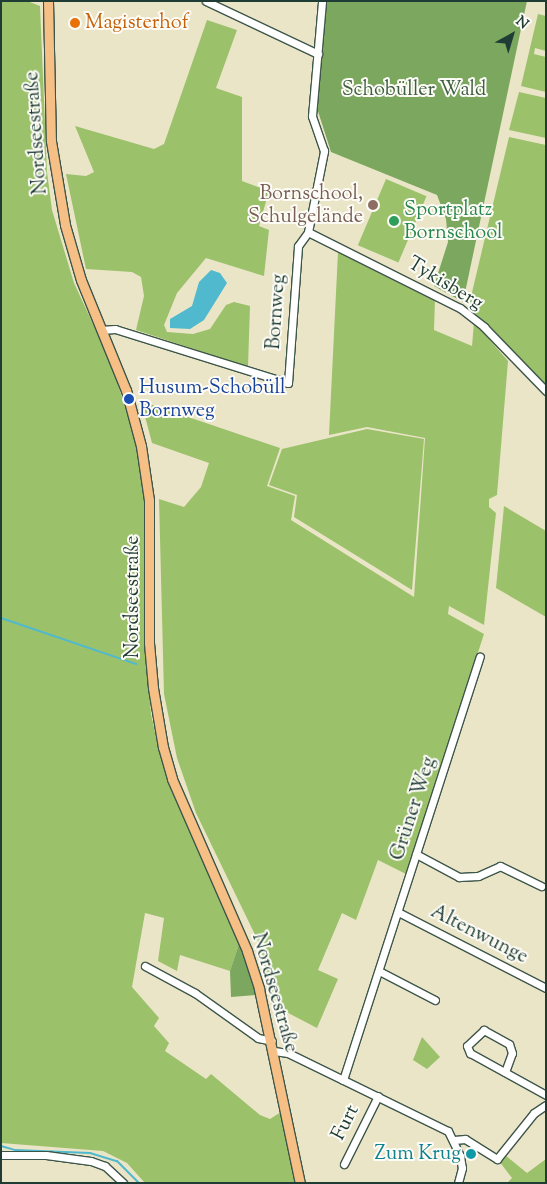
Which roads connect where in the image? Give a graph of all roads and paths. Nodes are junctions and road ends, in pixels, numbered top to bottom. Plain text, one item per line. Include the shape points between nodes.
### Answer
1 (48, 1) edge
2 (206, 1) edge
3 (322, 1) edge
4 (318, 54) junction
5 (308, 232) junction
6 (101, 330) junction
7 (546, 391) edge
8 (480, 657) dead end
9 (416, 854) junction
10 (541, 886) dead end
11 (398, 912) junction
12 (145, 966) dead end
13 (379, 971) junction
14 (546, 988) edge
15 (435, 1000) dead end
16 (272, 1041) junction
17 (274, 1051) junction
18 (505, 1072) junction
19 (343, 1080) junction
20 (546, 1095) edge
21 (378, 1096) junction
22 (546, 1105) edge
23 (454, 1140) junction
24 (1, 1155) edge
25 (344, 1164) dead end
26 (123, 1183) edge
27 (300, 1183) edge
28 (458, 1183) edge

1 - 6 main road, Nordseestraße via 51,141 57,188 75,262
2 - 4 street
3 - 4 street, Bornweg
4 - 5 street, Bornweg via 312,116 324,151
5 - 6 street, Bornweg via 298,246 288,383 115,329
5 - 7 street, Tykisberg via 460,308 484,327
6 - 16 main road, Nordseestraße via 129,399 146,476 150,529 149,643 163,747 176,788 247,951
8 - 9 street, Grüner Weg
9 - 10 street via 458,876 478,876 500,866
9 - 11 street, Grüner Weg
11 - 13 street, Grüner Weg
11 - 14 street, Altenwunge
12 - 16 street via 195,993 258,1038
13 - 15 street
13 - 19 street, Grüner Weg
16 - 17 main road, Nordseestraße
17 - 19 street via 288,1053
17 - 27 main road, Nordseestraße
18 - 18 street via 470,1053 467,1046 484,1030 509,1044 512,1053
18 - 20 street
19 - 21 street
21 - 23 street via 435,1123
21 - 25 street, Furt
22 - 23 street via 534,1113 496,1159 465,1139
23 - 28 street via 462,1168
24 - 26 street via 46,1155 90,1161 104,1166

